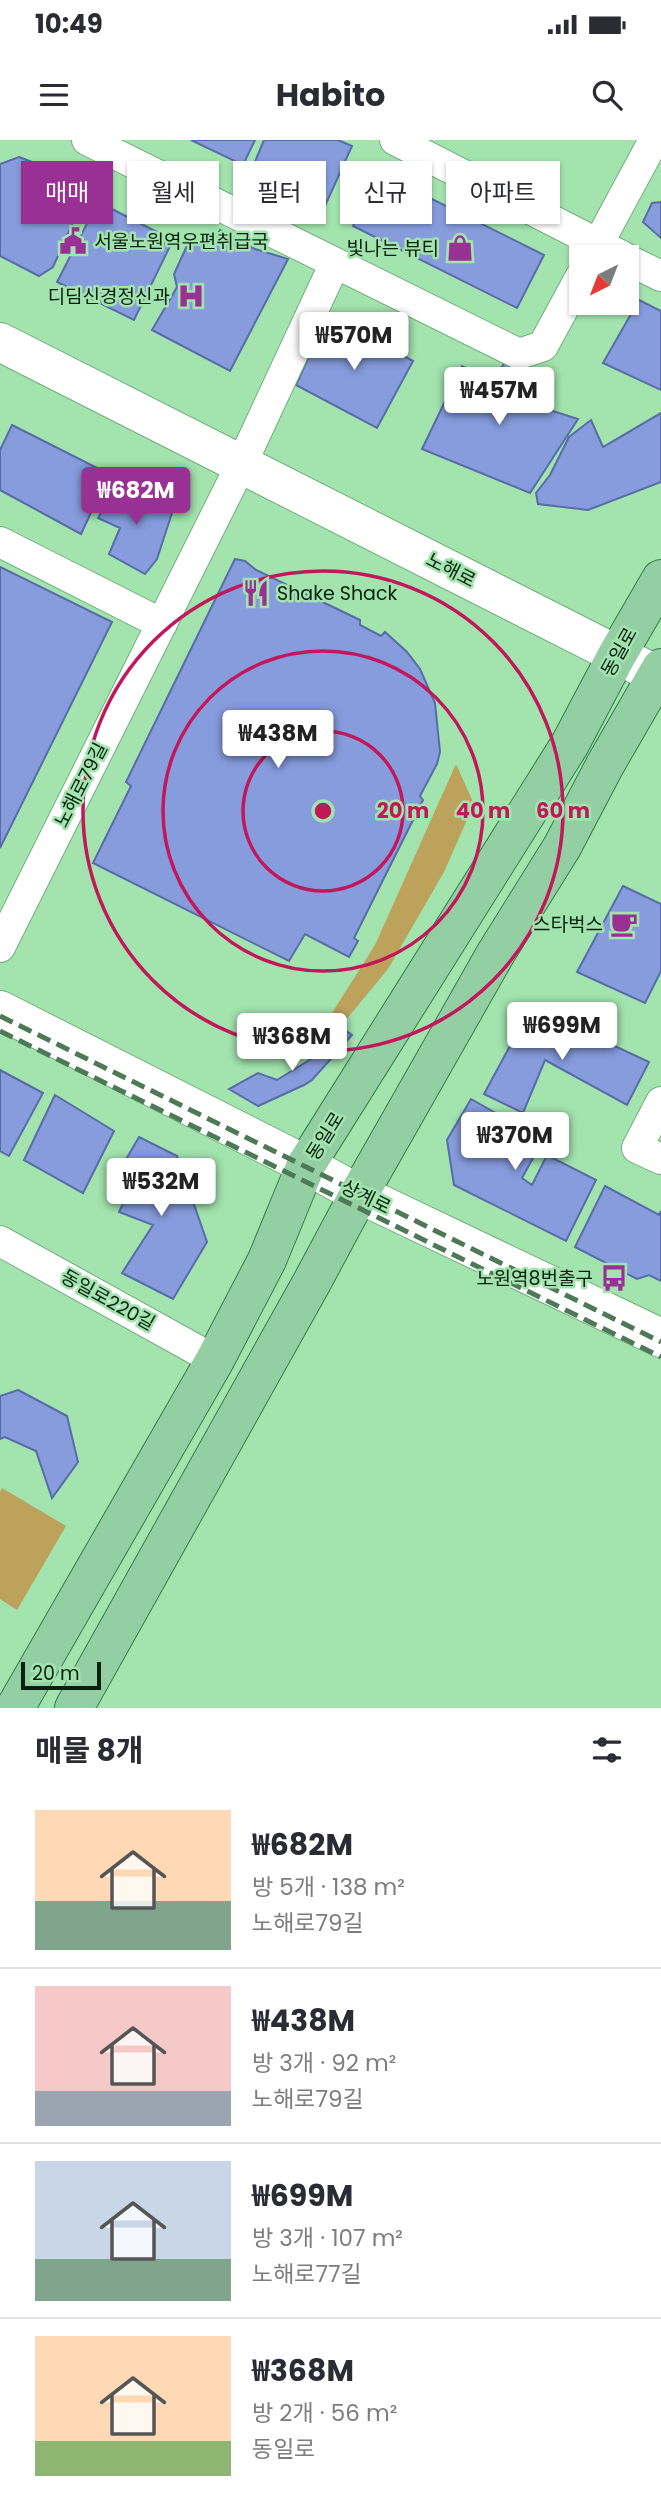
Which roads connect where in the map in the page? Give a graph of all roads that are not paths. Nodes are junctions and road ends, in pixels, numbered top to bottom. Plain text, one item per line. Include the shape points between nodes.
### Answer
1 (87, 140) edge
2 (395, 140) edge
3 (654, 140) edge
4 (593, 245) edge
5 (613, 245) edge
6 (335, 263) junction
7 (639, 267) edge
8 (661, 276) edge
9 (569, 298) edge
10 (0, 342) edge
11 (242, 463) junction
12 (0, 542) edge
13 (661, 579) edge
14 (162, 624) junction
15 (617, 655) junction
16 (660, 673) edge
17 (0, 947) edge
18 (0, 1010) edge
19 (661, 1102) edge
20 (661, 1159) edge
21 (306, 1165) junction
22 (359, 1194) junction
23 (0, 1241) edge
24 (661, 1338) edge
25 (215, 1360) junction
26 (15, 1708) edge
27 (74, 1708) edge

1 - 6 street
2 - 4 street
3 - 5 street
6 - 9 street via 519,354 543,346
6 - 11 street
7 - 8 street
10 - 11 main road, 노해로
11 - 14 street, 노해로79길
11 - 15 main road, 노해로
12 - 14 street
13 - 15 main road, 동일로
14 - 17 street, 노해로79길
15 - 16 main road, 노해로
15 - 21 main road, 동일로 via 570,744
16 - 22 main road
18 - 21 main road, 상계로
19 - 20 street via 638,1148
21 - 22 main road, 상계로
21 - 25 main road, 동일로 via 267,1260
22 - 24 main road, 상계로
22 - 27 main road
23 - 25 street, 동일로220길
25 - 26 main road, 동일로

